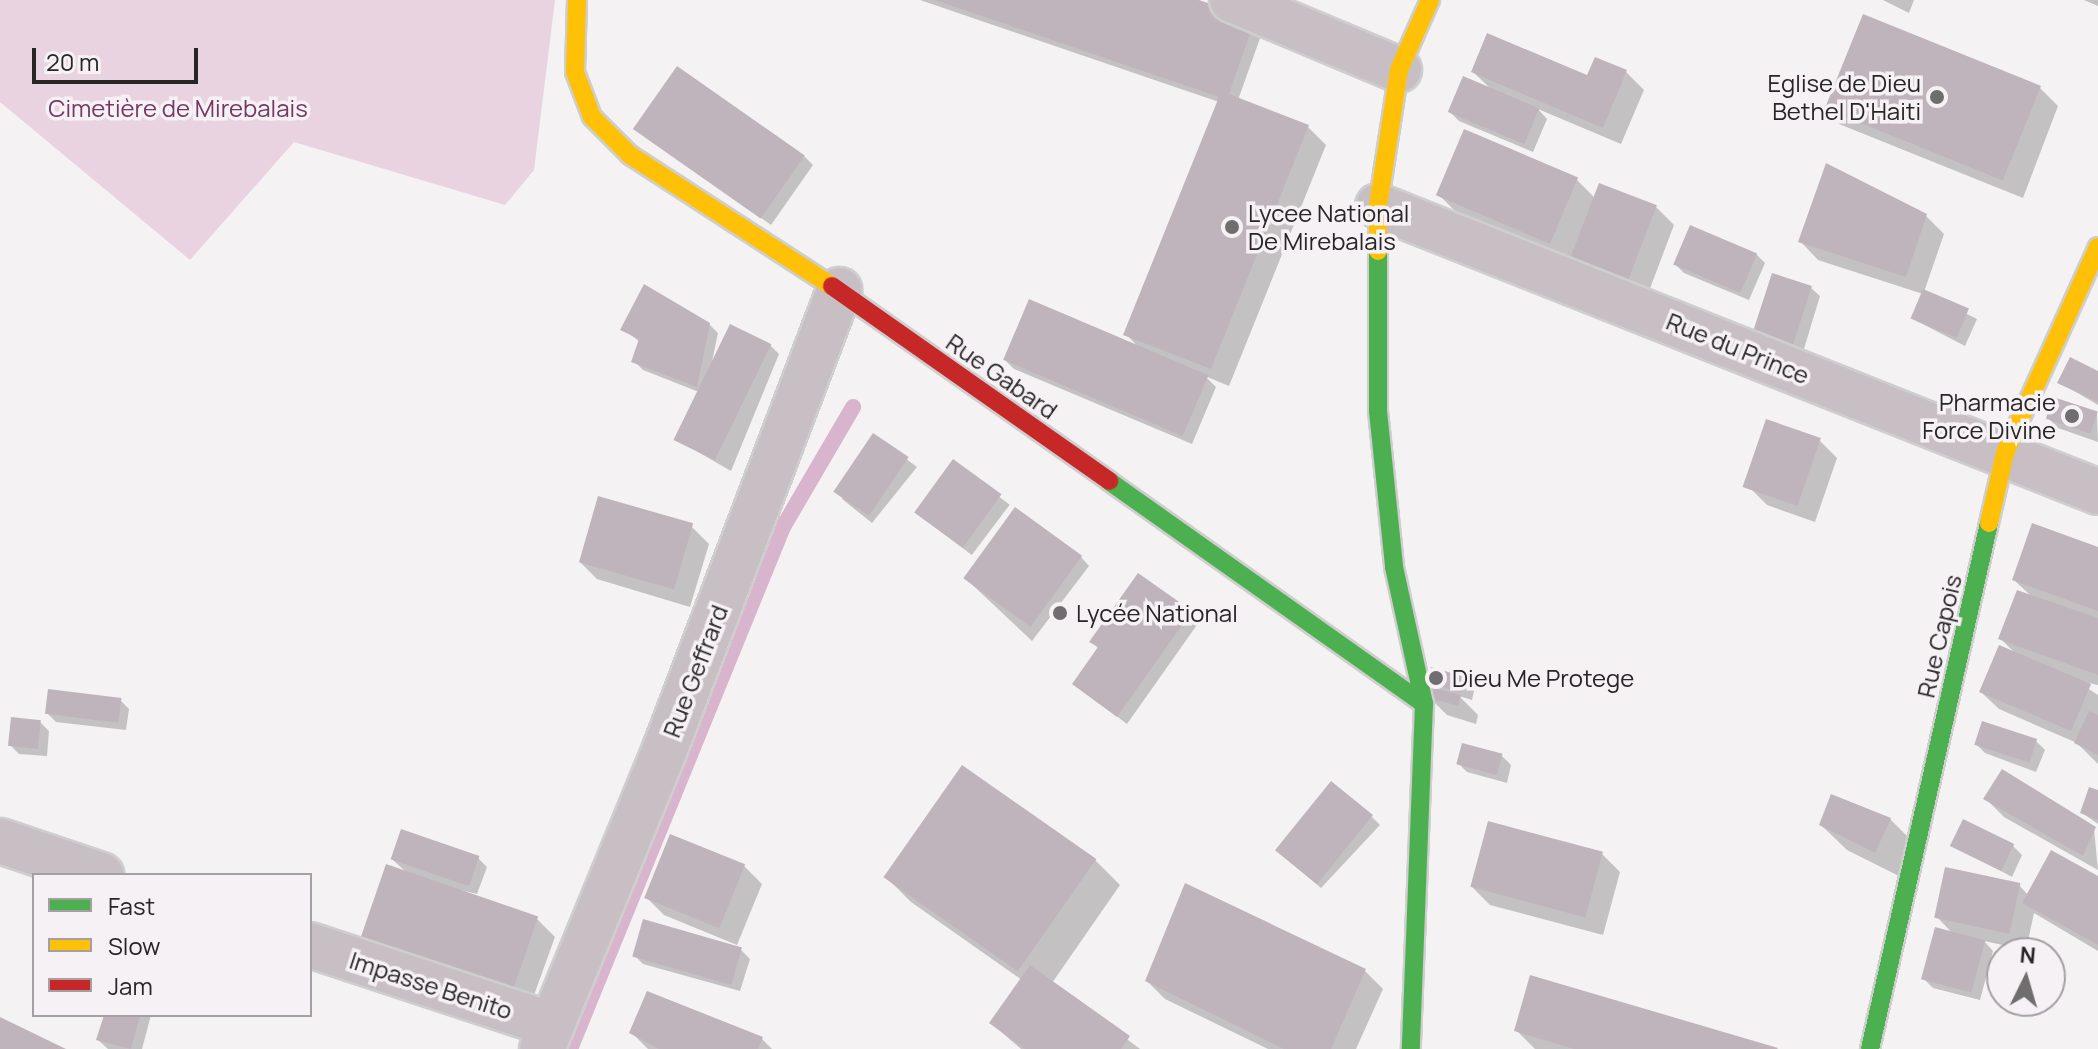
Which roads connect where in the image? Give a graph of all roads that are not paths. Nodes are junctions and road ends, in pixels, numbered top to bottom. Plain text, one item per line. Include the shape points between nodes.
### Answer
1 (577, 0) edge
2 (1232, 0) edge
3 (1430, 0) edge
4 (1399, 70) junction
5 (1378, 206) junction
6 (2098, 247) edge
7 (839, 290) junction
8 (2005, 453) junction
9 (2098, 492) edge
10 (1424, 704) junction
11 (0, 841) edge
12 (95, 873) edge
13 (312, 946) edge
14 (547, 1037) edge
15 (1411, 1049) edge
16 (1870, 1049) edge

1 - 7 street, Rue Gabard via 572,16 575,72 592,117 630,155
2 - 4 street
3 - 4 street
4 - 5 street
5 - 8 street, Rue du Prince
5 - 10 street via 1378,411 1394,567
6 - 8 street, Rue Capois
7 - 10 street, Rue Gabard
7 - 14 street, Rue Geffrard via 665,749
8 - 9 street, Rue du Prince
8 - 16 street, Rue Capois
10 - 15 street
11 - 12 street
13 - 14 street, Impasse Benito

